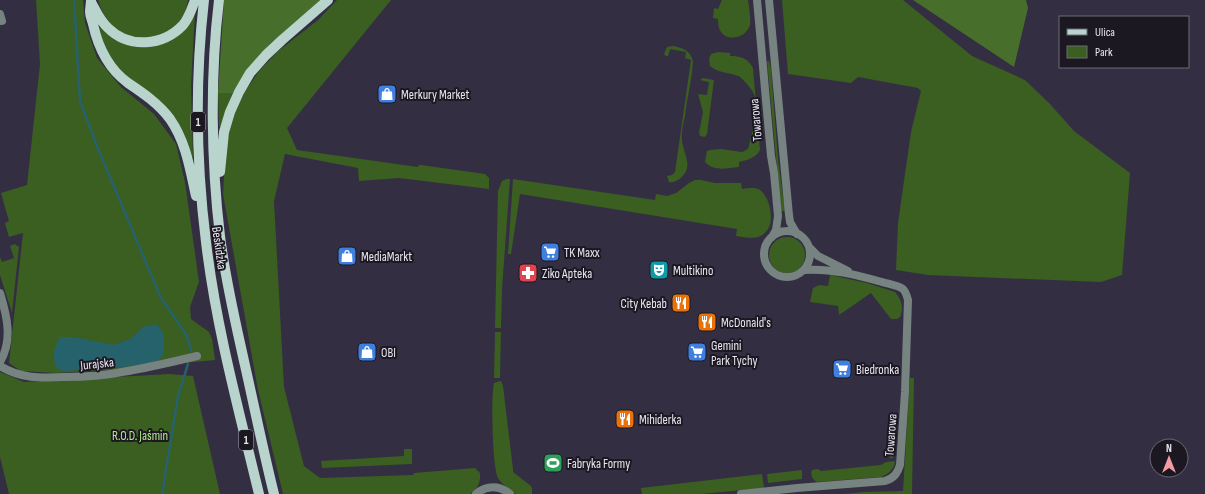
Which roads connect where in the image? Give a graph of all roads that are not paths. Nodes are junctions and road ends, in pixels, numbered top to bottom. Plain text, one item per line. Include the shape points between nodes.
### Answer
1 (196, 0) edge
2 (204, 0) edge
3 (219, 0) edge
4 (328, 0) edge
5 (757, 0) edge
6 (769, 0) edge
7 (91, 1) edge
8 (216, 193) junction
9 (798, 234) junction
10 (772, 237) junction
11 (206, 243) junction
12 (810, 248) junction
13 (804, 270) junction
14 (856, 275) junction
15 (0, 293) edge
16 (197, 356) dead end
17 (0, 362) edge
18 (0, 366) edge
19 (270, 477) junction
20 (258, 494) edge
21 (274, 494) edge
22 (279, 494) edge
23 (476, 494) edge
24 (510, 494) edge
25 (741, 494) edge

1 - 7 main road via 184,24 171,35 158,41 143,43 126,40 113,33 102,23
2 - 11 main road, Beskidzka / 1 via 198,112 200,188
3 - 8 main road, Beskidzka / 1 via 213,108
4 - 8 main road via 266,55 250,73 230,112 224,132
5 - 10 street, Towarowa via 778,216
6 - 9 street, Towarowa via 789,215 790,222
7 - 11 main road via 90,12 96,38 107,59 122,78 164,112 180,137 189,163
8 - 19 main road, Beskidzka / 1 via 220,236 234,316
9 - 10 street via 787,231
9 - 12 street
10 - 13 street via 766,246 765,256 772,271 790,277
11 - 20 main road, Beskidzka / 1 via 221,331
12 - 13 street via 810,261
12 - 14 street, Towarowa via 818,256
13 - 14 street, Towarowa via 815,269
14 - 25 street, Towarowa via 896,286 903,289 907,295 905,392 900,465 897,473 885,481
15 - 17 street via 7,316 8,338 5,354
16 - 18 street, Jurajska via 130,371 92,376 25,377
19 - 21 main road, Beskidzka / 1
19 - 22 main road
23 - 24 street via 494,487 502,488

